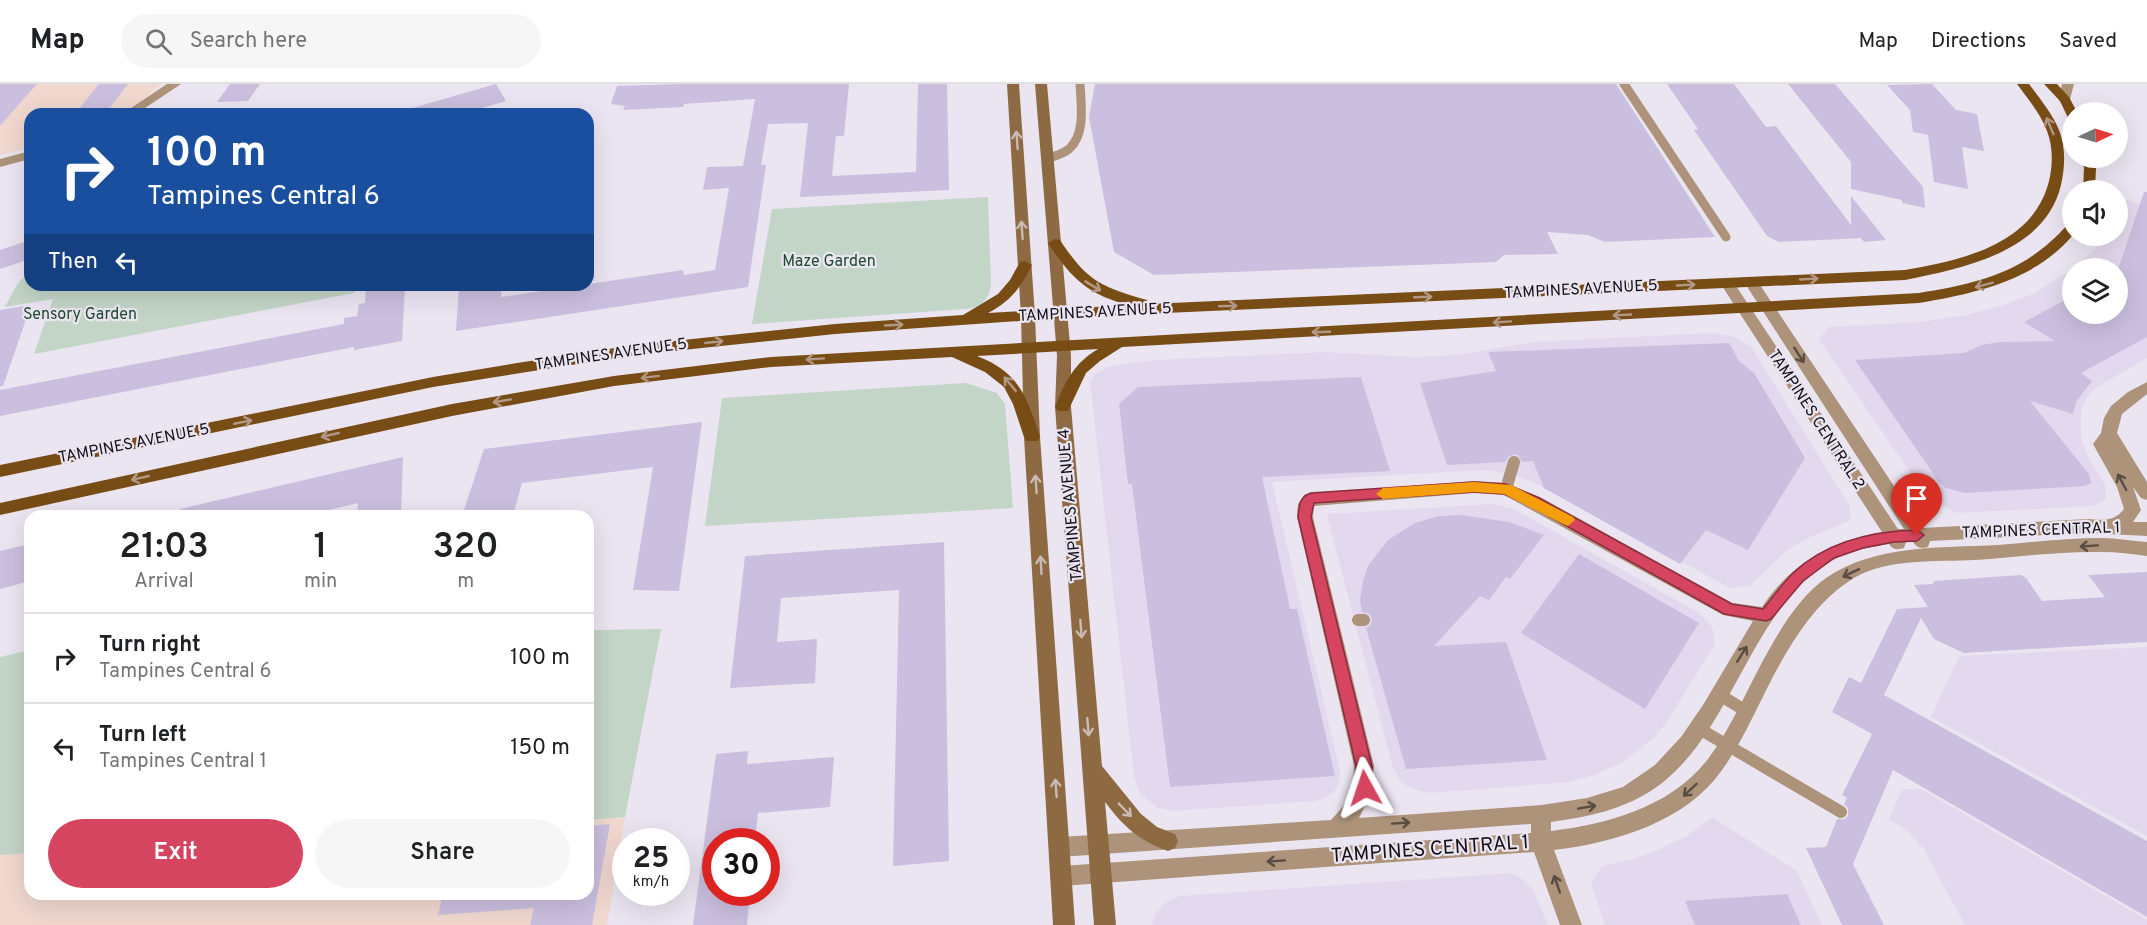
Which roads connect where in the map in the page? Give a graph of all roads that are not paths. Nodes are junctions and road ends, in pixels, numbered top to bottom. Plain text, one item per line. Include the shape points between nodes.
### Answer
1 (174, 84) edge
2 (189, 84) edge
3 (1013, 84) edge
4 (1041, 84) edge
5 (1080, 84) edge
6 (1624, 84) edge
7 (2023, 84) edge
8 (2050, 84) edge
9 (2068, 84) edge
10 (2065, 100) joint
11 (138, 108) edge
12 (157, 108) edge
13 (24, 157) edge
14 (1047, 159) junction
15 (0, 163) edge
16 (1726, 237) dead end
17 (2062, 242) edge
18 (1055, 243) junction
19 (1025, 264) junction
20 (1751, 282) junction
21 (1727, 283) junction
22 (1767, 307) junction
23 (1169, 308) junction
24 (1743, 308) junction
25 (1060, 314) junction
26 (1028, 316) junction
27 (952, 322) junction
28 (1140, 341) junction
29 (1062, 345) junction
30 (1029, 348) junction
31 (951, 352) junction
32 (2147, 387) edge
33 (1063, 407) junction
34 (2110, 435) junction
35 (1032, 437) junction
36 (1514, 462) dead end
37 (0, 471) edge
38 (1506, 489) junction
39 (2147, 494) edge
40 (0, 509) edge
41 (2114, 526) junction
42 (2147, 529) edge
43 (1917, 535) junction
44 (1894, 536) junction
45 (2147, 549) edge
46 (1931, 555) junction
47 (1907, 556) junction
48 (1766, 615) junction
49 (1718, 694) junction
50 (1746, 711) junction
51 (1698, 728) junction
52 (1726, 745) junction
53 (1091, 767) junction
54 (1840, 812) dead end
55 (1542, 814) junction
56 (1337, 828) junction
57 (1168, 842) junction
58 (1543, 842) junction
59 (1098, 844) junction
60 (1060, 847) junction
61 (1101, 873) junction
62 (1062, 876) junction
63 (1064, 925) edge
64 (1105, 925) edge
65 (1571, 925) edge

1 - 11 street
2 - 12 street
19 -> 3 main road, TAMPINES AVENUE 4
4 - 14 main road, TAMPINES AVENUE 4
5 - 14 lane via 1079,131 1075,141 1069,149
6 - 16 lane
20 -> 7 main road, TAMPINES AVENUE 5 via 1905,275 1985,255 2023,234 2050,204 2057,183 2059,154 2043,110
8 - 10 main road
9 - 10 street
13 - 15 street
14 - 18 main road, TAMPINES AVENUE 4
17 -> 22 main road, TAMPINES AVENUE 5 via 2037,262 1999,281 1965,291 1919,298
18 -> 23 main road via 1087,284 1123,299
18 - 25 main road, TAMPINES AVENUE 4
19 - 26 main road, TAMPINES AVENUE 4
19 - 27 main road via 1014,287 999,302
20 - 21 main road, TAMPINES AVENUE 5
20 - 22 street, TAMPINES CENTRAL 2
23 -> 21 main road, TAMPINES AVENUE 5
21 - 24 street, TAMPINES CENTRAL 2
22 - 24 main road, TAMPINES AVENUE 5
22 -> 43 street, TAMPINES CENTRAL 2
23 - 25 main road, TAMPINES AVENUE 5
24 -> 28 main road, TAMPINES AVENUE 5
24 - 44 street, TAMPINES CENTRAL 2
25 - 26 main road, TAMPINES AVENUE 5
25 - 29 main road, TAMPINES AVENUE 4
26 - 27 main road, TAMPINES AVENUE 5
26 - 30 main road, TAMPINES AVENUE 4
37 -> 27 main road, TAMPINES AVENUE 5 via 538,364 835,329
28 - 29 main road, TAMPINES AVENUE 5
28 - 33 main road via 1115,347 1081,367
29 - 30 main road, TAMPINES AVENUE 5
29 - 33 main road, TAMPINES AVENUE 4
30 - 31 main road, TAMPINES AVENUE 5
30 - 35 main road, TAMPINES AVENUE 4
35 -> 31 main road via 1019,396 1008,381 998,371
31 -> 40 main road, TAMPINES AVENUE 5 via 771,362 614,381 387,423
32 - 34 street via 2127,400 2114,415
33 -> 53 main road, TAMPINES AVENUE 4
34 - 39 street
41 -> 34 street via 2133,510 2102,444
60 -> 35 main road, TAMPINES AVENUE 4
36 - 38 lane
38 - 48 street via 1729,610
38 - 56 street via 1474,487 1311,498 1306,504 1305,517 1364,766 1365,788 1354,811
41 - 42 street, TAMPINES CENTRAL 1
41 - 43 street, TAMPINES CENTRAL 1
43 - 44 street, TAMPINES CENTRAL 1
43 - 46 street, TAMPINES CENTRAL 2
44 - 47 street, TAMPINES CENTRAL 2
44 - 48 street, TAMPINES CENTRAL 1 via 1829,554 1798,577
45 -> 46 street, TAMPINES CENTRAL 1 via 2102,545
46 - 47 street, TAMPINES CENTRAL 1
47 -> 50 street, TAMPINES CENTRAL 1 via 1850,572 1826,587 1803,611
49 -> 48 street, TAMPINES CENTRAL 1
49 - 50 lane
49 - 51 street, TAMPINES CENTRAL 1
50 - 52 street, TAMPINES CENTRAL 1
51 - 52 lane
55 -> 51 street, TAMPINES CENTRAL 1 via 1600,805 1631,793 1682,752
52 - 54 lane
52 -> 58 street, TAMPINES CENTRAL 1 via 1712,769 1683,797 1651,816 1610,832
53 -> 57 main road via 1108,792 1150,834
53 - 59 main road, TAMPINES AVENUE 4
56 -> 55 street, TAMPINES CENTRAL 1
55 - 58 street via 1539,826
56 - 57 street, TAMPINES CENTRAL 1
57 - 59 street, TAMPINES CENTRAL 1
58 -> 61 street, TAMPINES CENTRAL 1
65 -> 58 street
59 - 60 street, TAMPINES CENTRAL 1
59 - 61 main road, TAMPINES AVENUE 4
60 - 62 main road, TAMPINES AVENUE 4
61 - 62 street, TAMPINES CENTRAL 1
61 - 64 main road, TAMPINES AVENUE 4
62 - 63 main road, TAMPINES AVENUE 4

